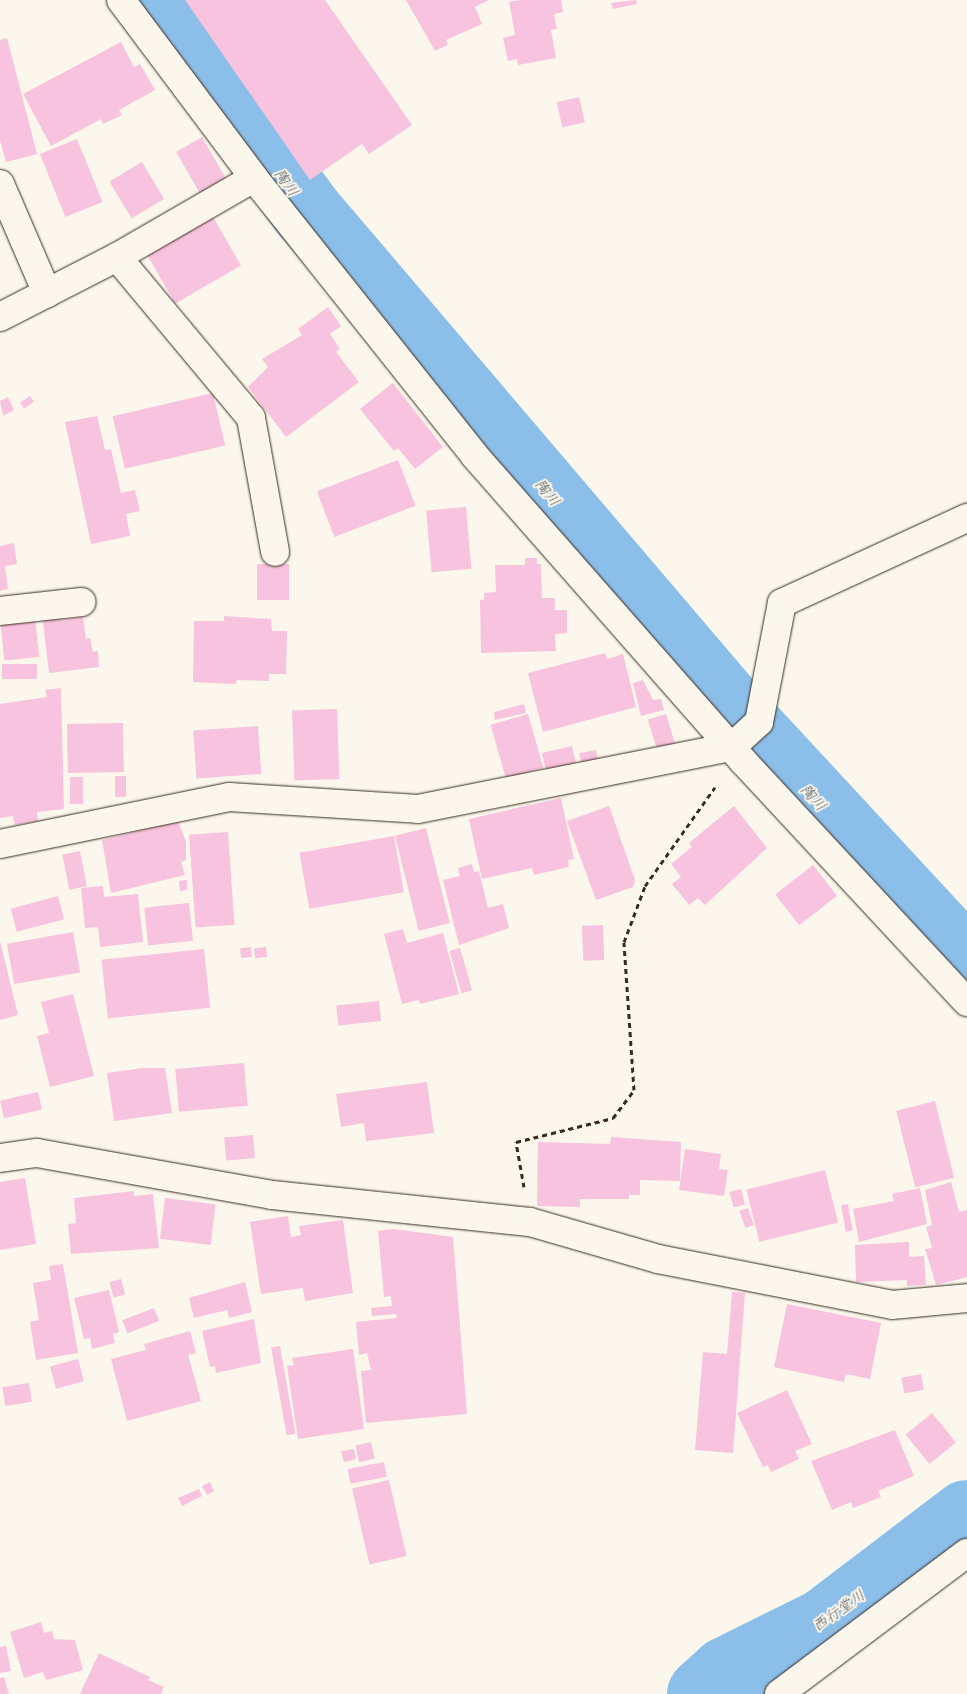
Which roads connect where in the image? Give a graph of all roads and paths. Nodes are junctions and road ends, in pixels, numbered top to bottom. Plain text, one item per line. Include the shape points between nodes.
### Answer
1 (121, 0) edge
2 (254, 178) junction
3 (0, 184) edge
4 (117, 257) junction
5 (47, 293) junction
6 (0, 317) edge
7 (967, 518) edge
8 (275, 552) dead end
9 (82, 602) dead end
10 (0, 611) edge
11 (744, 742) junction
12 (0, 844) edge
13 (967, 1002) edge
14 (0, 1158) edge
15 (530, 1222) junction
16 (967, 1298) edge
17 (967, 1553) edge
18 (779, 1694) edge

1 - 2 street
2 - 4 street
2 - 11 street via 475,456
3 - 5 street
4 - 5 street
4 - 8 street via 251,418
5 - 6 street
7 - 11 street via 782,603
9 - 10 street
11 - 12 street via 418,809 229,797
11 - 13 street
11 - 15 path via 645,886 624,942 634,1090 614,1118 516,1142
14 - 15 street via 37,1153 272,1196
15 - 16 street via 658,1259 892,1305
17 - 18 street

